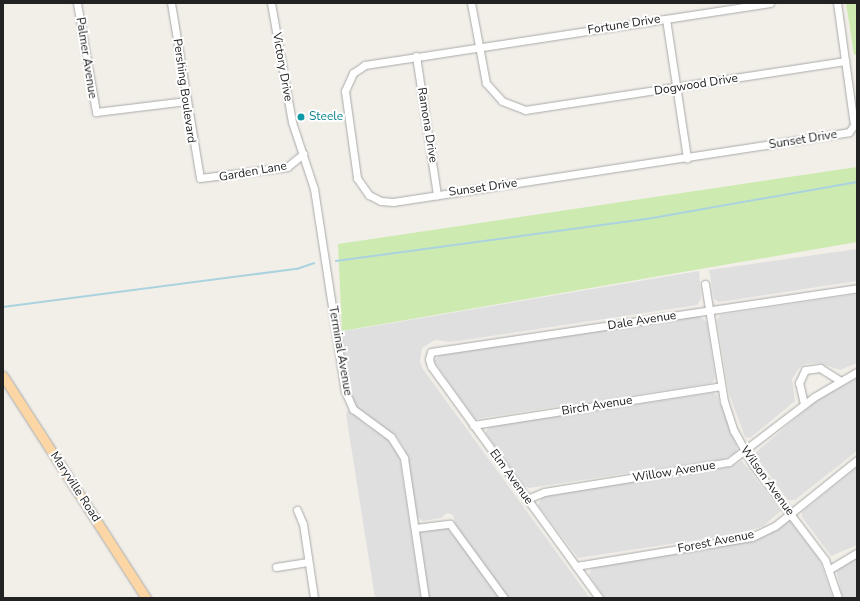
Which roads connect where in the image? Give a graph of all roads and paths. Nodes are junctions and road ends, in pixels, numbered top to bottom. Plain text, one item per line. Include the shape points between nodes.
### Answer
1 (77, 3) edge
2 (171, 3) edge
3 (271, 3) edge
4 (471, 3) edge
5 (770, 3) edge
6 (837, 3) edge
7 (666, 19) junction
8 (478, 47) junction
9 (416, 56) junction
10 (845, 61) junction
11 (676, 88) junction
12 (186, 101) junction
13 (303, 154) junction
14 (686, 158) junction
15 (200, 178) joint
16 (437, 195) junction
17 (705, 284) dead end
18 (857, 288) edge
19 (709, 310) junction
20 (430, 355) joint
21 (857, 372) edge
22 (3, 376) edge
23 (839, 380) junction
24 (721, 386) junction
25 (804, 404) junction
26 (473, 425) junction
27 (744, 451) junction
28 (857, 460) edge
29 (527, 499) junction
30 (297, 510) dead end
31 (790, 513) junction
32 (415, 528) junction
33 (857, 552) edge
34 (308, 562) junction
35 (576, 566) junction
36 (276, 567) dead end
37 (830, 569) junction
38 (146, 598) edge
39 (314, 598) edge
40 (425, 598) edge
41 (504, 598) edge
42 (599, 598) edge
43 (838, 598) edge

1 - 12 street, Palmer Avenue via 96,112
2 - 12 street, Pershing Boulevard
3 - 13 street, Victory Drive via 288,104
4 - 8 street, Dogwood Drive
5 - 7 street, Fortune Drive
6 - 10 street
7 - 8 street, Fortune Drive
7 - 11 street
8 - 9 street, Sunset Drive
8 - 11 street, Dogwood Drive via 486,83 495,96 516,108 546,108
9 - 16 street, Ramona Drive
9 - 16 street, Sunset Drive via 372,62 359,68 347,84 345,101 358,178 365,191 388,202
10 - 11 street, Dogwood Drive
10 - 14 street, Sunset Drive via 852,130
11 - 14 street
12 - 15 street, Pershing Boulevard
13 - 15 street, Garden Lane via 287,167
13 - 32 street, Terminal Avenue via 314,189 347,396 358,414 391,437 400,450 406,466
14 - 16 street, Sunset Drive
17 - 19 street, Wilson Avenue
18 - 19 street, Dale Avenue
19 - 20 street, Dale Avenue via 439,349
19 - 24 street, Wilson Avenue
20 - 26 street, Elm Avenue via 431,366
21 - 23 street, Willow Avenue
22 - 38 main road, Maryville Road
23 - 25 street, Willow Avenue
23 - 25 street via 820,368 805,370 799,383
24 - 26 street, Birch Avenue
24 - 27 street, Wilson Avenue via 728,416
25 - 27 street, Willow Avenue
26 - 29 street, Elm Avenue
27 - 29 street, Willow Avenue via 720,465 544,492
27 - 31 street, Wilson Avenue
28 - 31 street, Forest Avenue
29 - 35 street, Elm Avenue
30 - 34 street via 303,524
31 - 35 street, Forest Avenue via 764,532 741,540
31 - 37 street, Wilson Avenue
32 - 40 street, Terminal Avenue
32 - 41 street via 450,524
33 - 37 street
34 - 36 street
34 - 39 street
35 - 42 street, Elm Avenue
37 - 43 street, Wilson Avenue

